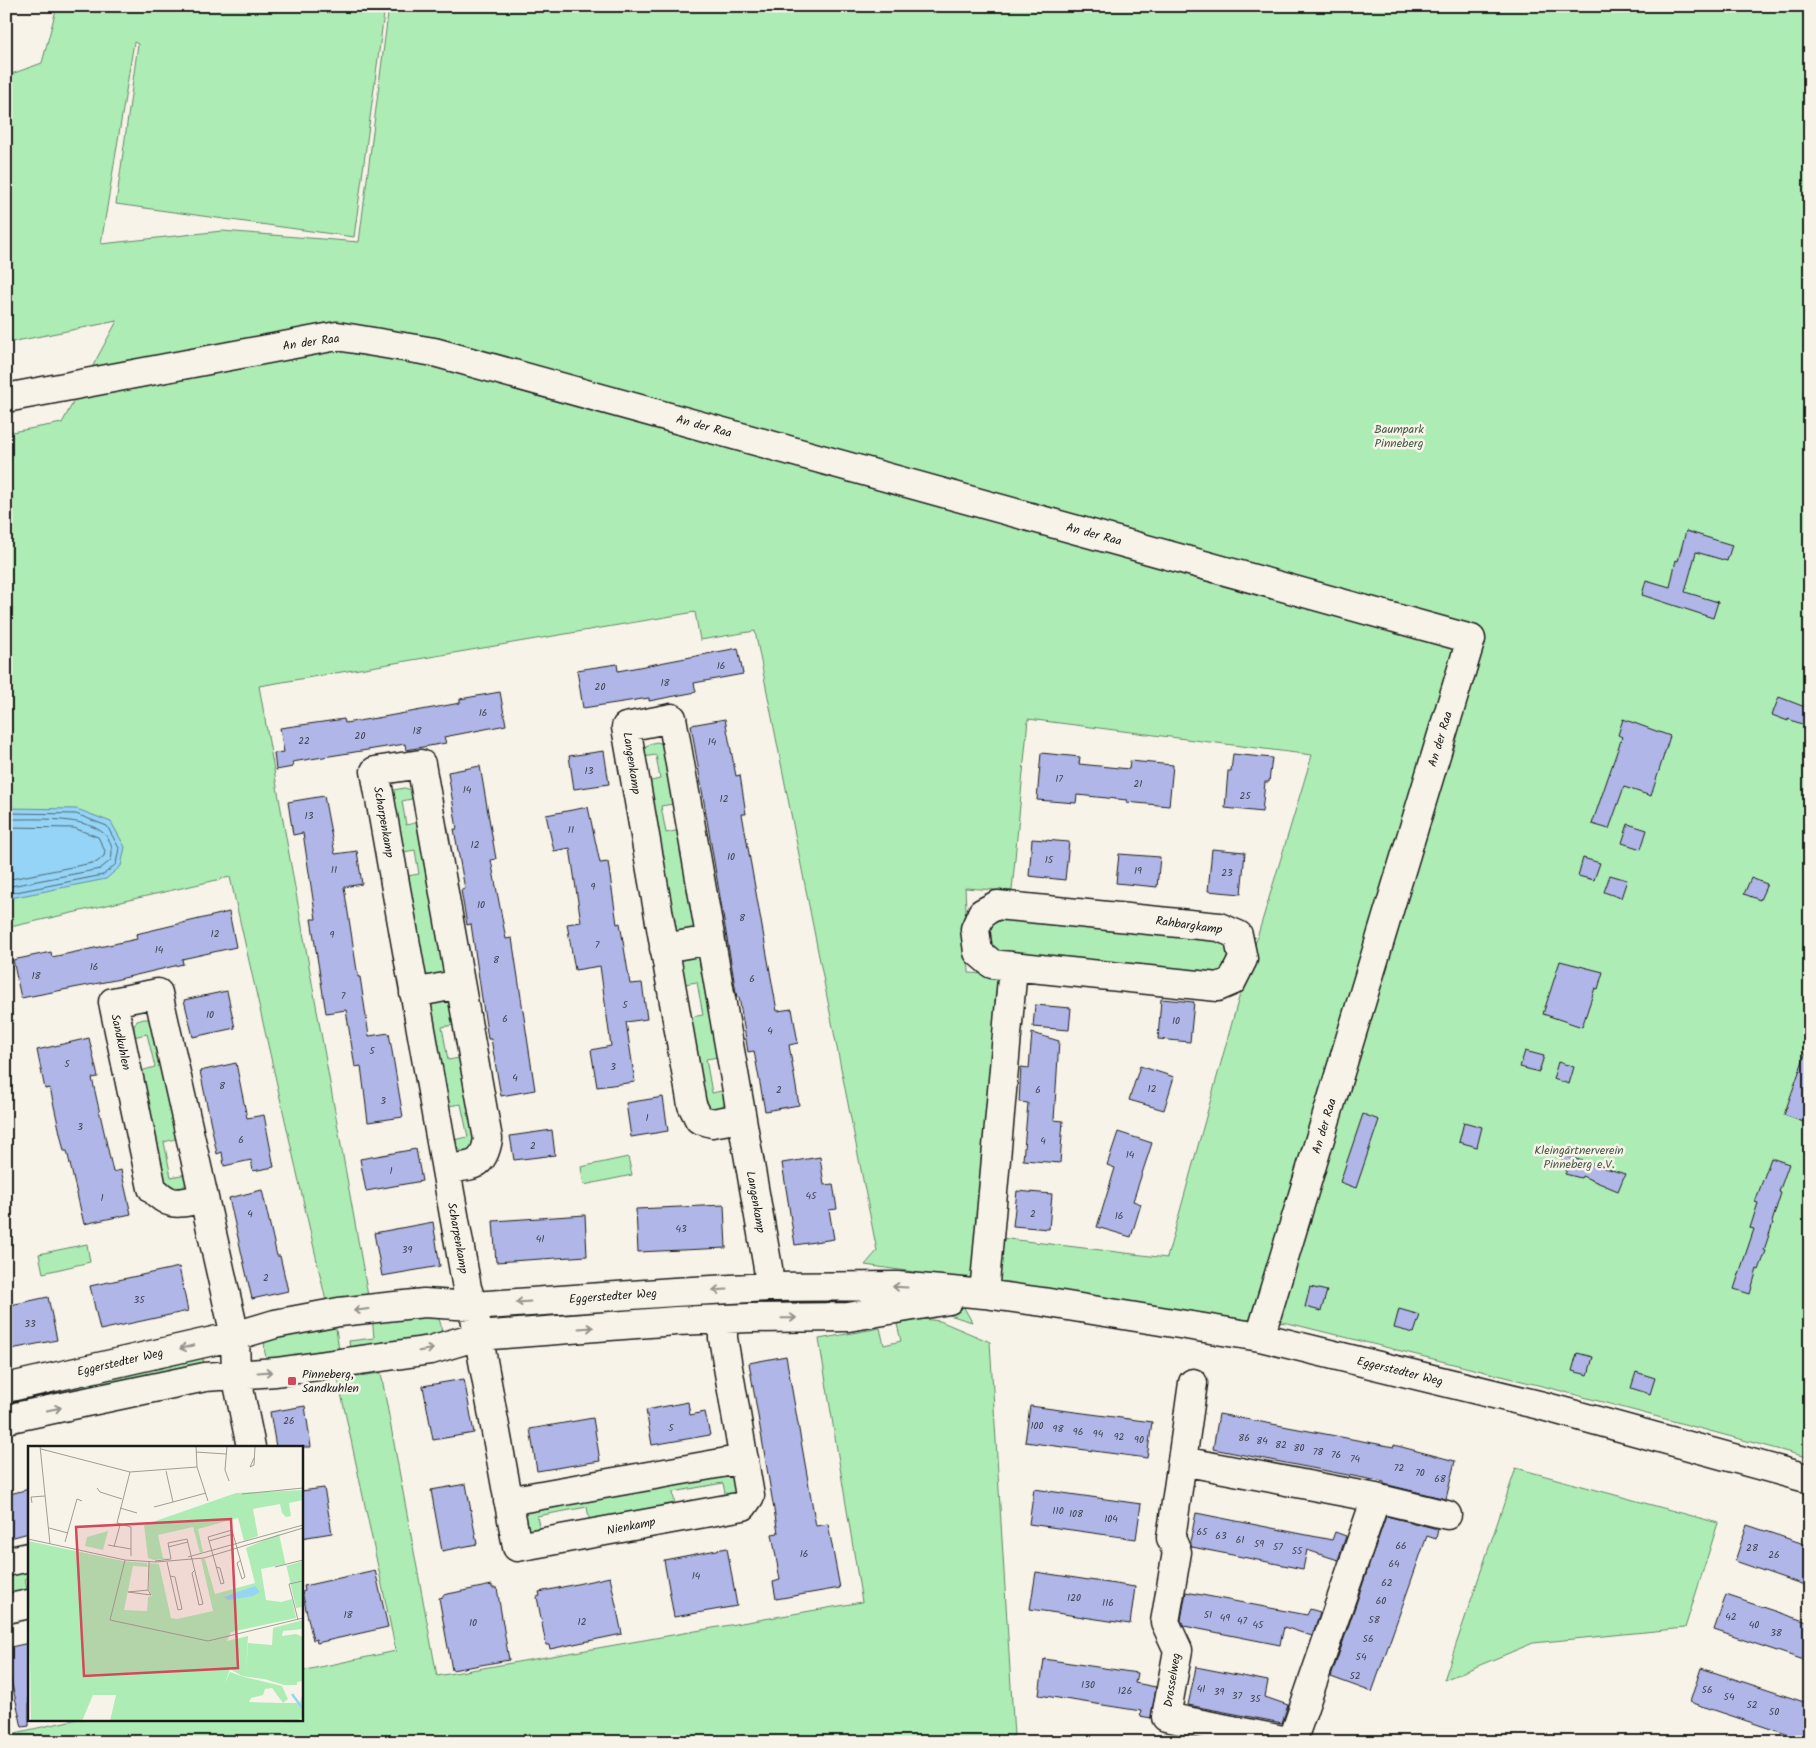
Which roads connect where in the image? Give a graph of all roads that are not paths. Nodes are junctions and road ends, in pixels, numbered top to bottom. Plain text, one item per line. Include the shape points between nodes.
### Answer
1 (6, 398) edge
2 (710, 940) junction
3 (664, 948) junction
4 (1013, 967) junction
5 (460, 984) junction
6 (414, 992) junction
7 (741, 1118) junction
8 (446, 1169) junction
9 (204, 1198) junction
10 (761, 1288) junction
11 (984, 1294) junction
12 (473, 1306) junction
13 (754, 1318) junction
14 (723, 1320) junction
15 (235, 1336) junction
16 (478, 1336) junction
17 (1260, 1337) junction
18 (236, 1374) junction
19 (1193, 1383) dead end
20 (6, 1388) edge
21 (6, 1419) edge
22 (251, 1446) edge
23 (744, 1459) junction
24 (1182, 1461) junction
25 (1810, 1479) edge
26 (1376, 1498) junction
27 (508, 1501) junction
28 (1447, 1516) dead end
29 (28, 1557) edge
30 (6, 1562) edge
31 (28, 1604) edge
32 (6, 1609) edge
33 (1292, 1742) edge

1 - 17 street, An der Raa via 337,336 434,352 1470,639
2 - 3 street
2 - 3 street, Langenkamp via 672,718 626,727
2 - 7 street, Langenkamp
3 - 7 street, Langenkamp via 692,1105 698,1119 712,1122
4 - 4 street, Rahbargkamp via 1218,987 1232,981 1243,959 1238,935 1220,927 997,905 982,913 975,929 978,952 992,964
4 - 11 street
5 - 6 street
5 - 6 street, Scharpenkamp via 421,764 375,771
5 - 8 street, Scharpenkamp via 488,1140 485,1154 476,1164
6 - 8 street, Scharpenkamp
7 - 10 street, Langenkamp via 768,1268
8 - 12 street, Scharpenkamp
9 - 9 street, Sandkuhlen via 178,1203 163,1200 152,1188 113,1002 158,993
9 - 15 street, Sandkuhlen
11 -> 10 street, Eggerstedter Weg via 897,1286
10 -> 12 street, Eggerstedter Weg
10 - 13 street
13 -> 11 street, Eggerstedter Weg via 848,1317
11 - 17 street, Eggerstedter Weg
12 -> 15 street, Eggerstedter Weg via 424,1302 339,1312 275,1324
12 - 16 street
13 - 14 street, Eggerstedter Weg
16 -> 14 street, Eggerstedter Weg
14 - 23 street, Nienkamp via 723,1338
15 - 18 street
15 -> 20 street, Eggerstedter Weg
18 -> 16 street, Eggerstedter Weg via 276,1372 431,1350
16 - 27 street, Nienkamp
17 - 25 street, Eggerstedter Weg via 1539,1406
21 -> 18 street, Eggerstedter Weg via 205,1377
18 - 22 street
19 - 24 street, Drosselweg
23 - 27 street
23 - 27 street, Nienkamp via 750,1496 743,1506 620,1529 517,1547
24 - 26 street
24 - 33 street, Drosselweg via 1171,1538 1177,1552 1165,1622 1178,1650 1166,1717
26 - 28 street
26 - 33 street, Drosselweg
29 - 30 street
31 - 32 street

